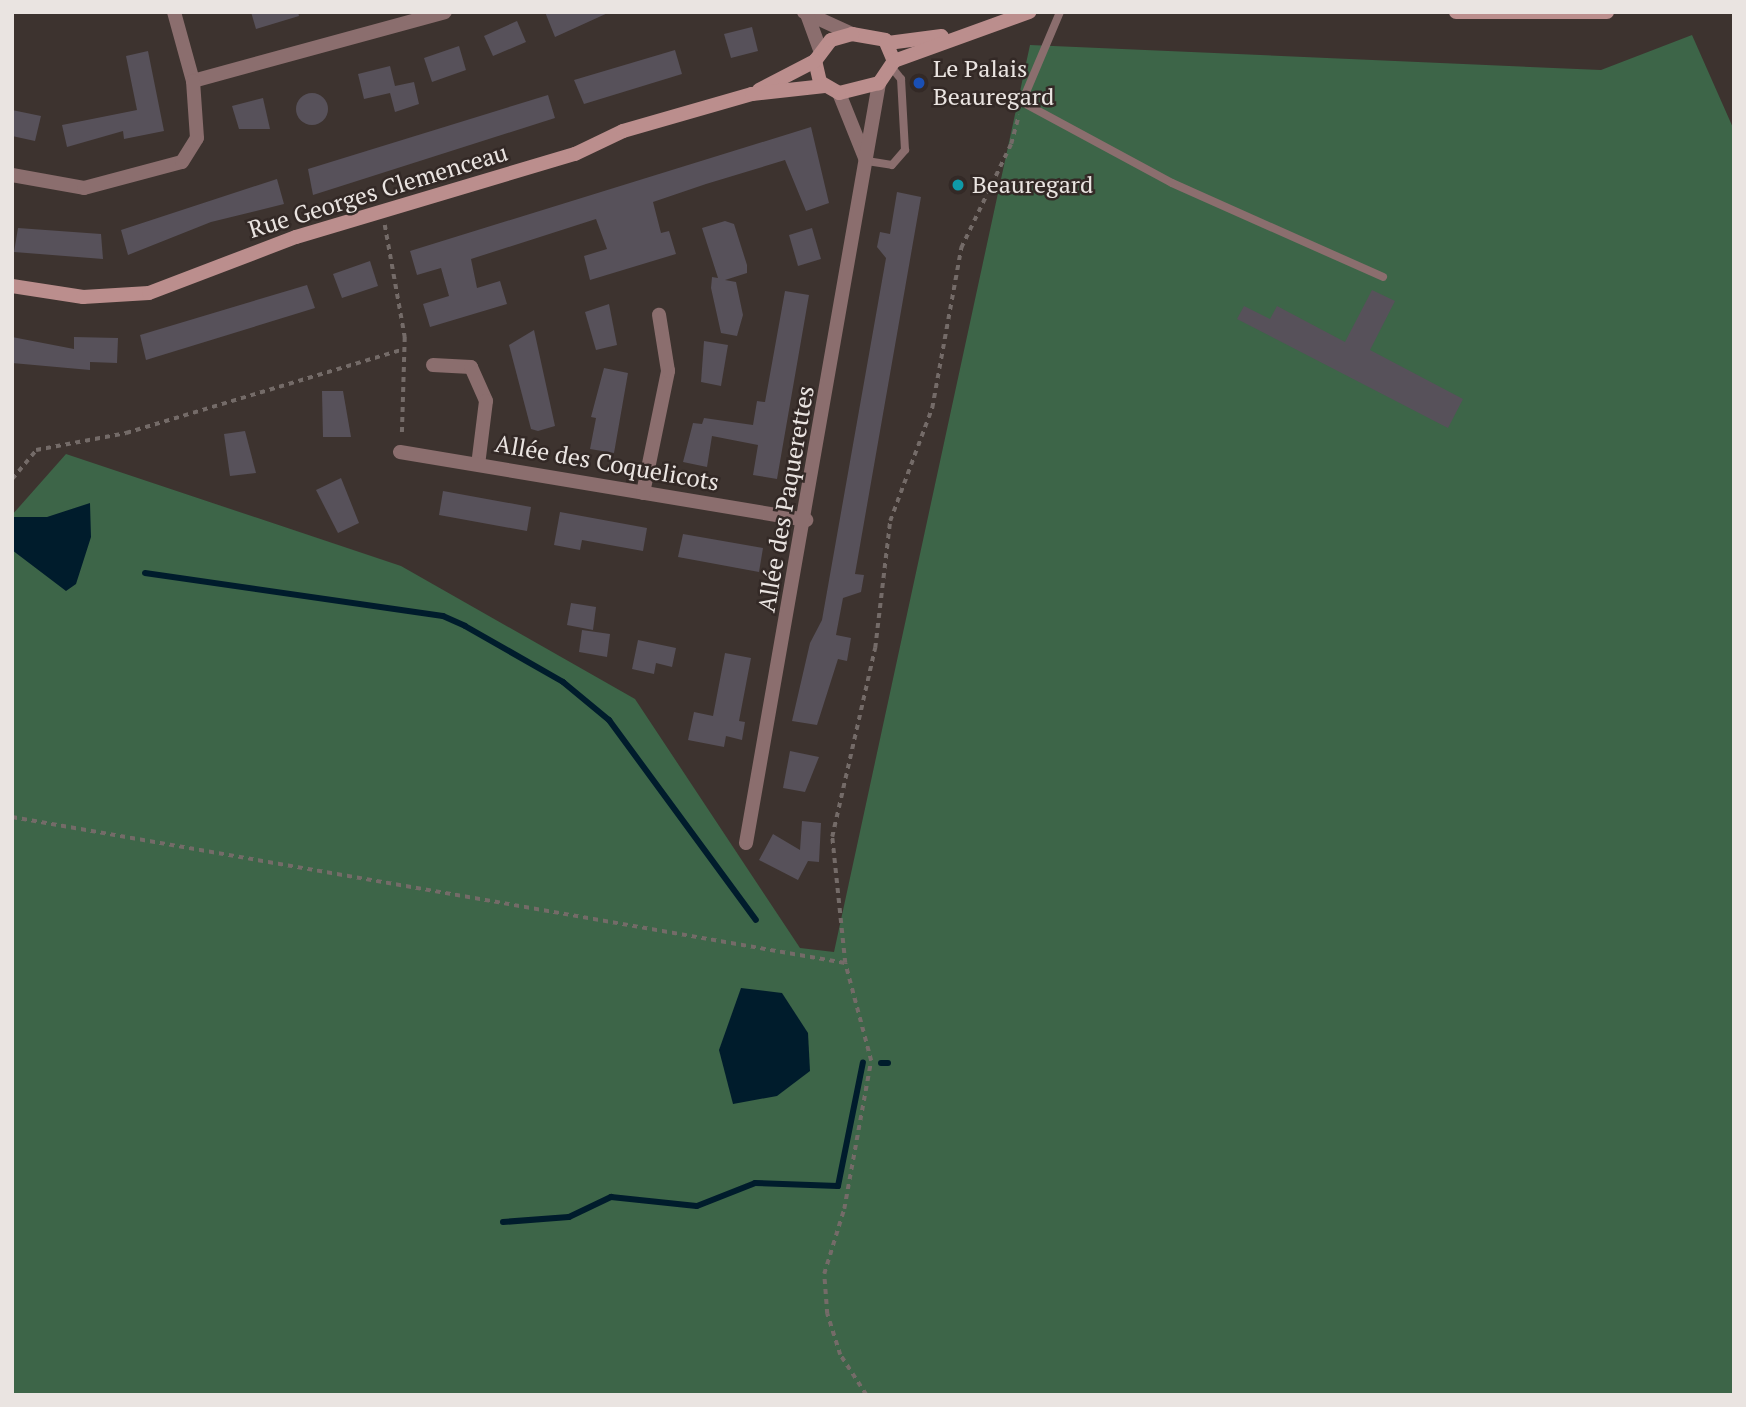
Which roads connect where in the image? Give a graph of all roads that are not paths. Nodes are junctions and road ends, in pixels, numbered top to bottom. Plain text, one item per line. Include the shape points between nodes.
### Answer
1 (174, 12) edge
2 (445, 12) edge
3 (1028, 12) edge
4 (1060, 12) edge
5 (1456, 12) edge
6 (1607, 12) edge
7 (806, 13) edge
8 (852, 34) junction
9 (954, 35) junction
10 (888, 43) junction
11 (817, 55) junction
12 (893, 65) junction
13 (193, 81) junction
14 (878, 83) junction
15 (825, 86) junction
16 (839, 93) junction
17 (752, 94) junction
18 (867, 161) junction
19 (12, 175) edge
20 (1383, 277) dead end
21 (12, 286) edge
22 (659, 315) dead end
23 (433, 365) dead end
24 (400, 452) road end
25 (478, 465) junction
26 (643, 493) junction
27 (806, 520) junction
28 (746, 843) dead end

1 - 13 street
2 - 13 street
3 - 9 street
4 - 20 lane via 1022,102 1172,183
5 - 6 street
7 - 8 street
7 - 11 street
8 - 10 street
8 - 11 street, Rue Georges Clemenceau
9 - 10 street
9 - 12 street
10 - 12 street
11 - 15 street
11 - 17 street, Rue Georges Clemenceau
12 - 14 street
12 - 18 lane via 901,79 905,150 892,165
13 - 19 street via 197,138 182,162 84,188
14 - 16 street
14 - 18 street, Allée des Paquerettes
15 - 16 street
15 - 17 street, Rue Georges Clemenceau
16 - 18 street
17 - 21 street, Rue Georges Clemenceau via 623,131 575,155 422,203 382,209 149,293 83,297
18 - 27 street, Allée des Paquerettes
22 - 26 street via 668,371
23 - 25 street via 471,367 486,401
24 - 25 street, Allée des Coquelicots
25 - 26 street, Allée des Coquelicots
26 - 27 street, Allée des Coquelicots
27 - 28 street, Allée des Paquerettes

